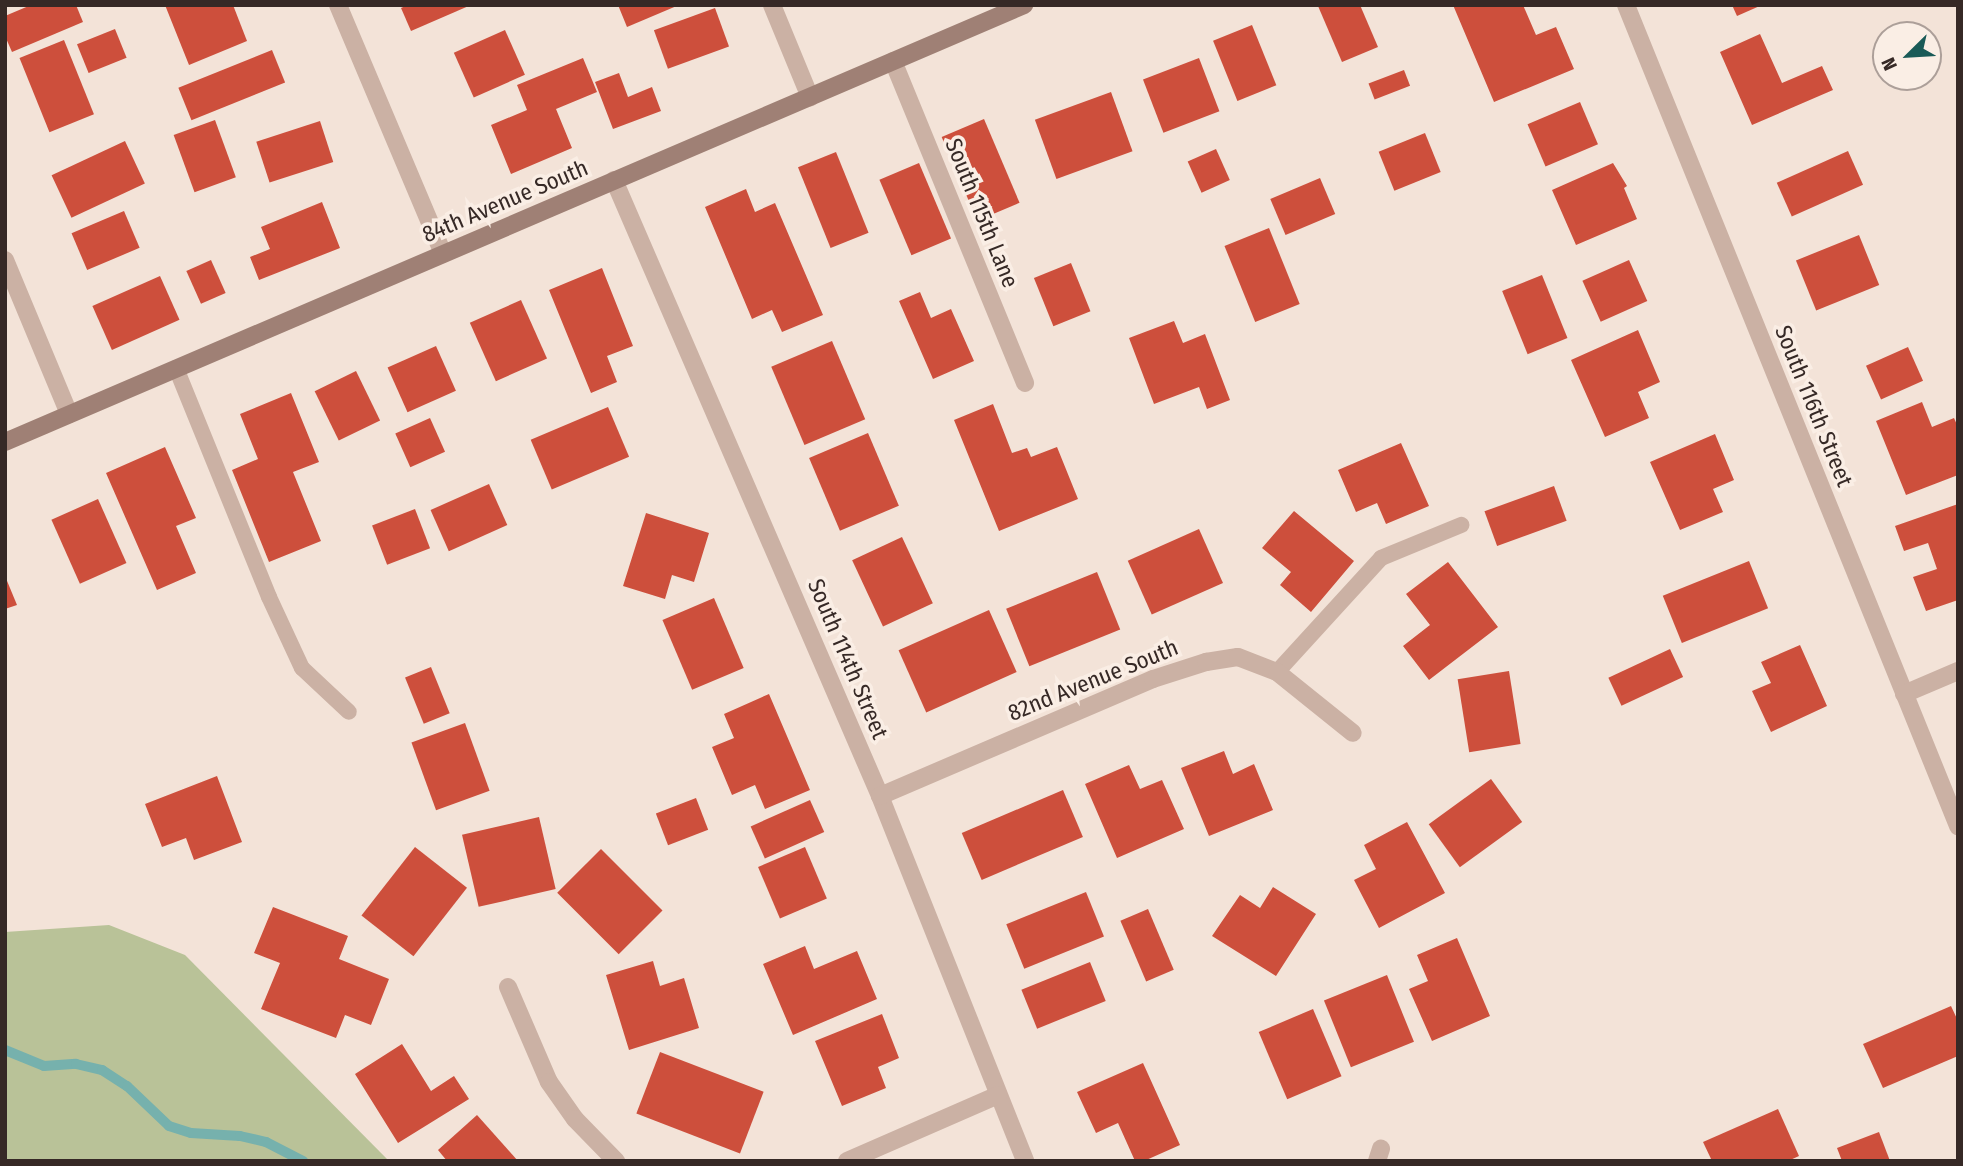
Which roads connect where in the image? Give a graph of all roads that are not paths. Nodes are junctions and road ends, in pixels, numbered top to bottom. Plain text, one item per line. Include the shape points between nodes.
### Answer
1 (338, 5) edge
2 (772, 5) edge
3 (1024, 5) edge
4 (1626, 5) edge
5 (892, 61) junction
6 (810, 97) junction
7 (614, 180) junction
8 (443, 254) junction
9 (5, 260) edge
10 (176, 368) junction
11 (1026, 383) dead end
12 (69, 414) junction
13 (5, 442) edge
14 (1461, 525) dead end
15 (1276, 671) junction
16 (1958, 671) edge
17 (1904, 694) junction
18 (349, 712) dead end
19 (1353, 733) dead end
20 (880, 796) junction
21 (1958, 825) edge
22 (508, 987) dead end
23 (998, 1095) junction
24 (616, 1161) edge
25 (847, 1161) edge
26 (1025, 1161) edge

1 - 8 street
2 - 6 street
3 - 5 street, 84th Avenue South
4 - 17 street, South 116th Street
5 - 6 street, 84th Avenue South
5 - 11 street, South 115th Lane
6 - 7 street, 84th Avenue South
7 - 8 street, 84th Avenue South
7 - 20 street, South 114th Street
8 - 10 street, 84th Avenue South
9 - 12 street
10 - 12 street, 84th Avenue South
10 - 18 lane via 302,668
12 - 13 street, 84th Avenue South
14 - 15 lane via 1381,558
15 - 19 street, 82nd Avenue South
15 - 20 street, 82nd Avenue South via 1238,657 1206,662 1153,680
16 - 17 street
17 - 21 street, South 116th Street
20 - 23 street, South 114th Street
22 - 24 street via 549,1082 575,1119
23 - 25 street
23 - 26 street, South 114th Street

